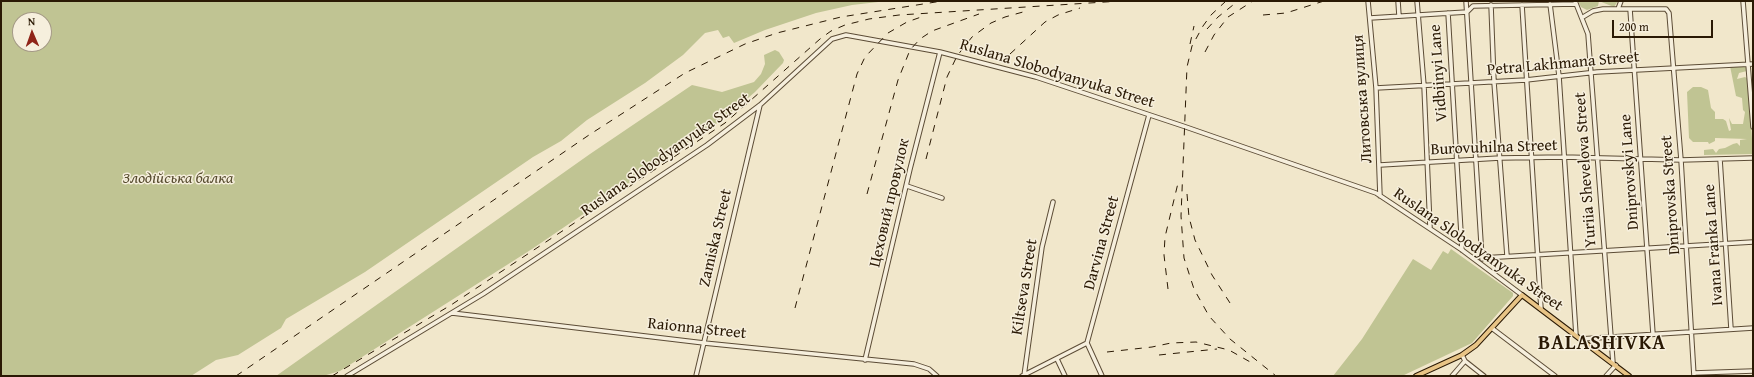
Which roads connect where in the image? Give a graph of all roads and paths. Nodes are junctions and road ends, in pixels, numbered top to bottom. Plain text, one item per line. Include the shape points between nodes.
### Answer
1 (1368, 1) edge
2 (1398, 1) edge
3 (1417, 1) edge
4 (1466, 1) edge
5 (1621, 1) edge
6 (1743, 1) edge
7 (1575, 2) edge
8 (1550, 4) junction
9 (1491, 5) junction
10 (1522, 5) junction
11 (1618, 9) junction
12 (1630, 9) junction
13 (1467, 12) junction
14 (1448, 14) junction
15 (1399, 16) junction
16 (1418, 16) junction
17 (1583, 17) junction
18 (1370, 18) junction
19 (940, 52) junction
20 (1748, 64) junction
21 (1753, 64) edge
22 (1673, 69) junction
23 (1634, 70) junction
24 (1591, 72) junction
25 (1559, 76) junction
26 (1526, 80) junction
27 (1494, 82) junction
28 (1452, 84) junction
29 (1472, 84) junction
30 (1424, 86) junction
31 (1376, 88) junction
32 (760, 105) junction
33 (1149, 114) junction
34 (1753, 127) edge
35 (1563, 157) junction
36 (1500, 158) junction
37 (1532, 158) junction
38 (1597, 158) junction
39 (1753, 158) edge
40 (1720, 159) junction
41 (1476, 160) junction
42 (1641, 160) junction
43 (1681, 160) junction
44 (1457, 161) junction
45 (1427, 162) junction
46 (1380, 165) junction
47 (907, 186) junction
48 (1380, 196) junction
49 (942, 198) dead end
50 (1053, 202) dead end
51 (1430, 228) junction
52 (1753, 242) edge
53 (1726, 244) junction
54 (1686, 246) junction
55 (1647, 248) junction
56 (1462, 250) junction
57 (1604, 250) junction
58 (1570, 253) junction
59 (1538, 255) junction
60 (1506, 256) junction
61 (1482, 258) junction
62 (1480, 264) junction
63 (1522, 295) junction
64 (1541, 309) junction
65 (451, 313) junction
66 (1753, 328) edge
67 (1493, 329) junction
68 (1731, 329) junction
69 (1692, 332) junction
70 (1653, 334) junction
71 (1576, 335) junction
72 (1611, 337) junction
73 (1580, 339) junction
74 (704, 342) junction
75 (1087, 344) junction
76 (1462, 355) junction
77 (1057, 359) junction
78 (865, 360) junction
79 (1465, 360) junction
80 (1614, 364) junction
81 (1753, 371) edge
82 (1694, 374) edge
83 (347, 376) edge
84 (696, 376) edge
85 (937, 376) edge
86 (1023, 376) edge
87 (1065, 376) edge
88 (1102, 376) edge
89 (1417, 376) edge
90 (1452, 376) edge
91 (1484, 376) edge
92 (1555, 376) edge
93 (1606, 376) edge
94 (1629, 376) edge
95 (1701, 376) edge

1 - 18 street, Литовська вулиця
2 - 15 street
3 - 16 street
4 - 13 street
5 - 11 street
6 - 20 street
7 - 8 street
7 - 17 street, Yuriia Shevelova Street
8 - 10 street
8 - 25 street
9 - 10 street
9 - 13 street via 1473,6
9 - 27 street
10 - 26 street
11 - 12 street
11 - 17 street via 1593,11
12 - 22 street, Dniprovska Street via 1666,9 1669,13
12 - 23 street, Dniprovskyi Lane
13 - 14 street
13 - 29 street
14 - 16 street
14 - 28 street, Vidbiinyi Lane
15 - 16 street
15 - 18 street
16 - 30 street
17 - 24 street, Yuriia Shevelova Street via 1588,34
18 - 31 street, Литовська вулиця
19 - 32 street, Ruslana Slobodyanyuka Street via 880,40 841,36 832,39
19 - 33 street, Ruslana Slobodyanyuka Street via 1036,77
19 - 47 street, Цеховий провулок
20 - 21 street, Petra Lakhmana Street
20 - 22 street, Petra Lakhmana Street
20 - 34 street
22 - 23 street, Petra Lakhmana Street
22 - 43 street, Dniprovska Street
23 - 24 street, Petra Lakhmana Street
23 - 42 street, Dniprovskyi Lane
24 - 25 street, Petra Lakhmana Street
24 - 38 street, Yuriia Shevelova Street
25 - 26 street, Petra Lakhmana Street
25 - 35 street
26 - 27 street, Petra Lakhmana Street
26 - 37 street
27 - 29 street, Petra Lakhmana Street
27 - 36 street
28 - 29 street, Petra Lakhmana Street
28 - 30 street, Petra Lakhmana Street
28 - 44 street, Vidbiinyi Lane
29 - 41 street
30 - 31 street, Petra Lakhmana Street
30 - 45 street
31 - 46 street, Литовська вулиця
32 - 65 street, Ruslana Slobodyanyuka Street via 682,161
32 - 74 street, Zamiska Street
33 - 48 street, Ruslana Slobodyanyuka Street
33 - 75 street, Darvina Street
35 - 37 street, Burovuhilna Street
35 - 38 street, Burovuhilna Street
35 - 58 street
36 - 37 street, Burovuhilna Street
36 - 41 street, Burovuhilna Street
36 - 60 street
37 - 59 street
38 - 42 street, Burovuhilna Street
38 - 57 street, Yuriia Shevelova Street
39 - 40 street, Burovuhilna Street
40 - 43 street, Burovuhilna Street
40 - 53 street, Ivana Franka Lane
41 - 44 street, Burovuhilna Street
41 - 61 street
42 - 43 street, Burovuhilna Street
42 - 55 street, Dniprovskyi Lane
43 - 54 street, Dniprovska Street
44 - 45 street, Burovuhilna Street
44 - 56 street, Vidbiinyi Lane
45 - 46 street, Burovuhilna Street
45 - 51 street
46 - 48 street, Литовська вулиця
47 - 49 street
47 - 78 street, Цеховий провулок
48 - 51 street, Ruslana Slobodyanyuka Street
50 - 86 street, Kiltseva Street via 1042,247
51 - 56 street, Ruslana Slobodyanyuka Street
52 - 53 street
53 - 54 street
53 - 68 street, Ivana Franka Lane
54 - 55 street
54 - 69 street, Dniprovska Street
55 - 57 street
55 - 70 street, Dniprovskyi Lane
56 - 62 street, Ruslana Slobodyanyuka Street
57 - 58 street
57 - 72 street, Yuriia Shevelova Street
58 - 59 street
58 - 71 street
59 - 60 street
59 - 64 street
60 - 61 street
61 - 62 street
62 - 63 street, Ruslana Slobodyanyuka Street
63 - 64 main road, Ruslana Slobodyanyuka Street
63 - 67 main road
64 - 71 main road, Ruslana Slobodyanyuka Street
65 - 74 street, Raionna Street
65 - 83 street, Ruslana Slobodyanyuka Street
66 - 68 street
67 - 76 main road
67 - 92 street
68 - 69 street
69 - 70 street
69 - 82 street, Dniprovska Street
70 - 72 street
71 - 73 main road, Ruslana Slobodyanyuka Street
72 - 73 street
72 - 80 street, Yuriia Shevelova Street
73 - 80 main road, Ruslana Slobodyanyuka Street
74 - 78 street, Raionna Street
74 - 84 street, Zamiska Street
75 - 77 street
75 - 88 street
76 - 79 street
76 - 89 main road
77 - 86 street
77 - 87 street
78 - 85 street, Raionna Street via 923,366
79 - 90 street
79 - 91 street
80 - 93 street
80 - 94 main road, Ruslana Slobodyanyuka Street
81 - 82 street
82 - 95 street

